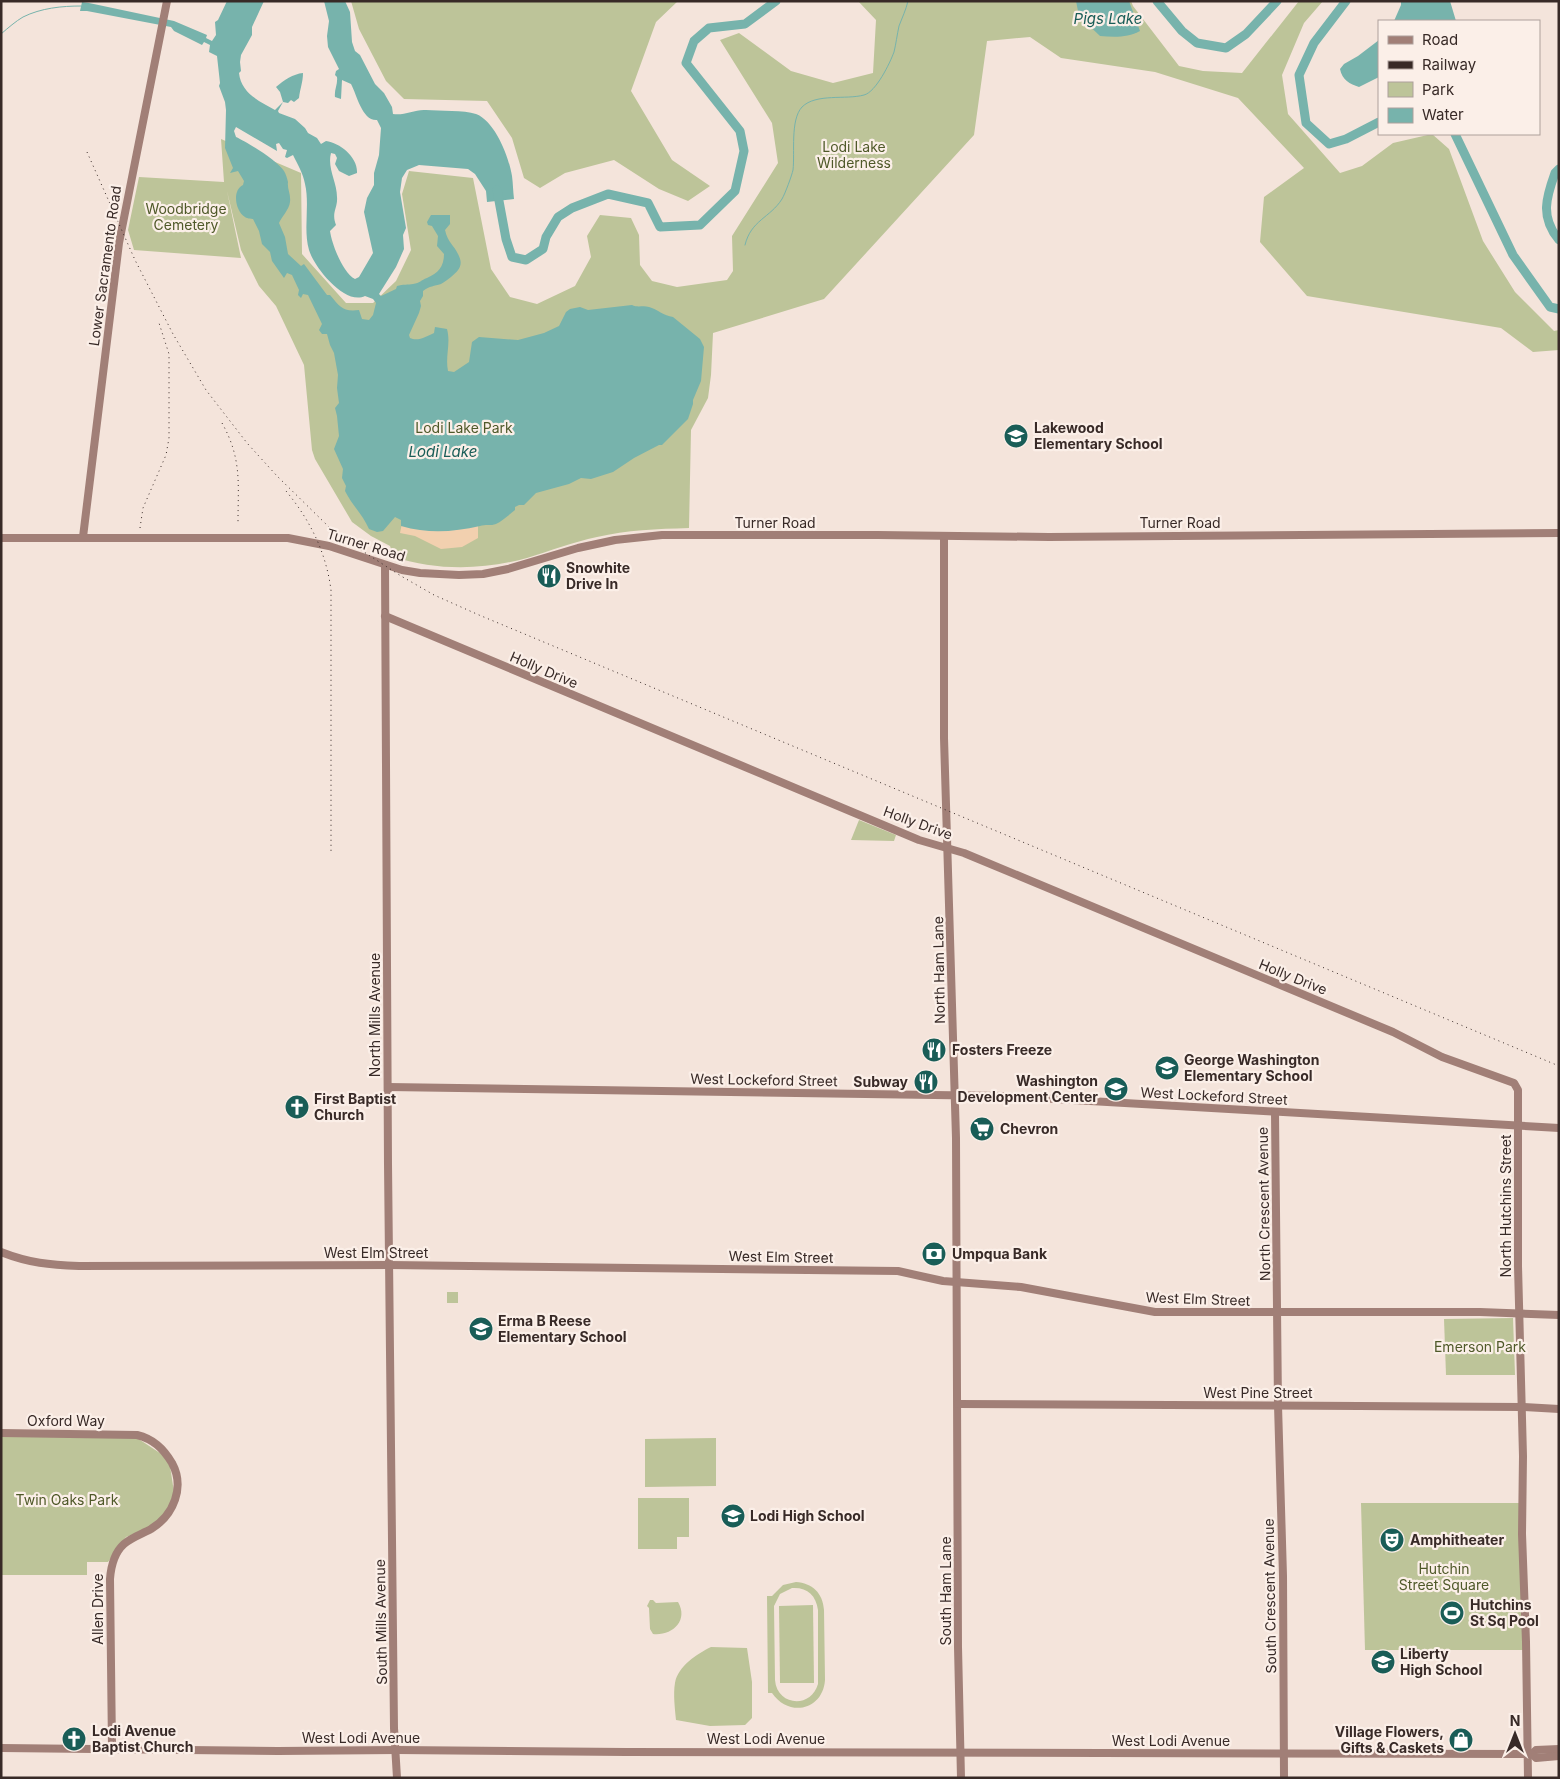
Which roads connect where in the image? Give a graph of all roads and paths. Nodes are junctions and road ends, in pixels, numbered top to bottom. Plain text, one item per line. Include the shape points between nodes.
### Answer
1 (166, 1) edge
2 (1559, 533) edge
3 (944, 536) junction
4 (83, 537) junction
5 (1, 538) edge
6 (384, 564) junction
7 (385, 616) junction
8 (948, 848) junction
9 (1442, 1057) joint
10 (388, 1087) junction
11 (955, 1095) junction
12 (1275, 1113) junction
13 (1518, 1126) junction
14 (1559, 1128) edge
15 (1, 1252) edge
16 (390, 1265) junction
17 (958, 1282) junction
18 (1278, 1313) junction
19 (1520, 1313) junction
20 (1559, 1315) edge
21 (958, 1404) junction
22 (1278, 1406) junction
23 (1522, 1407) junction
24 (1559, 1409) edge
25 (1278, 1414) joint
26 (1, 1433) edge
27 (131, 1434) joint
28 (392, 1465) joint
29 (1, 1748) edge
30 (112, 1748) junction
31 (1559, 1749) edge
32 (397, 1750) junction
33 (960, 1752) junction
34 (1284, 1753) junction
35 (1530, 1754) junction
36 (1559, 1756) edge
37 (397, 1778) edge
38 (961, 1778) edge
39 (1284, 1778) edge
40 (1528, 1778) edge

1 - 4 street, Lower Sacramento Road via 120,236
2 - 3 street, Turner Road
3 - 6 street, Turner Road via 662,535 604,542 483,574 420,573
3 - 8 street, North Ham Lane via 944,738
4 - 5 street, Turner Road
4 - 6 street, Turner Road via 282,537 320,544
6 - 7 street, North Mills Avenue
7 - 8 street, Holly Drive via 919,840
7 - 10 street, North Mills Avenue
8 - 9 street, Holly Drive via 1393,1032
8 - 11 street, North Ham Lane
9 - 13 street, North Hutchins Street via 1514,1083 1518,1090
10 - 11 street, West Lockeford Street
10 - 16 street, North Mills Avenue
11 - 12 street, West Lockeford Street
11 - 17 street, North Ham Lane
12 - 13 street, West Lockeford Street
12 - 18 street, North Crescent Avenue
13 - 14 street, West Lockeford Street
13 - 19 street, North Hutchins Street
15 - 16 street, West Elm Street via 48,1265
16 - 17 street, West Elm Street via 898,1271
16 - 28 street, North Mills Avenue
17 - 18 street, West Elm Street via 1021,1287 1155,1312
17 - 21 street, North Ham Lane
18 - 19 street, West Elm Street
18 - 22 street, North Crescent Avenue
19 - 20 street, West Elm Street
19 - 23 street, North Hutchins Street
21 - 22 street, West Pine Street
21 - 33 street, South Ham Lane
22 - 23 street, West Pine Street
22 - 25 street, North Crescent Avenue
23 - 24 street, West Pine Street
23 - 35 street, North Hutchins Street via 1522,1534
25 - 34 street, South Crescent Avenue
26 - 27 street, Oxford Way
27 - 30 street, Allen Drive via 161,1447 174,1466 177,1487 173,1507 167,1516 123,1545 112,1564
28 - 32 street, South Mills Avenue via 394,1722
29 - 30 street, West Lodi Avenue
30 - 32 street, West Lodi Avenue
31 - 35 street, West Lodi Avenue via 1536,1750
32 - 33 street, West Lodi Avenue
32 - 37 street, South Mills Avenue
33 - 34 street, West Lodi Avenue
33 - 38 street, South Ham Lane
34 - 35 street, West Lodi Avenue
34 - 39 street, South Crescent Avenue
35 - 36 street, West Lodi Avenue via 1536,1758
35 - 40 street, North Hutchins Street

